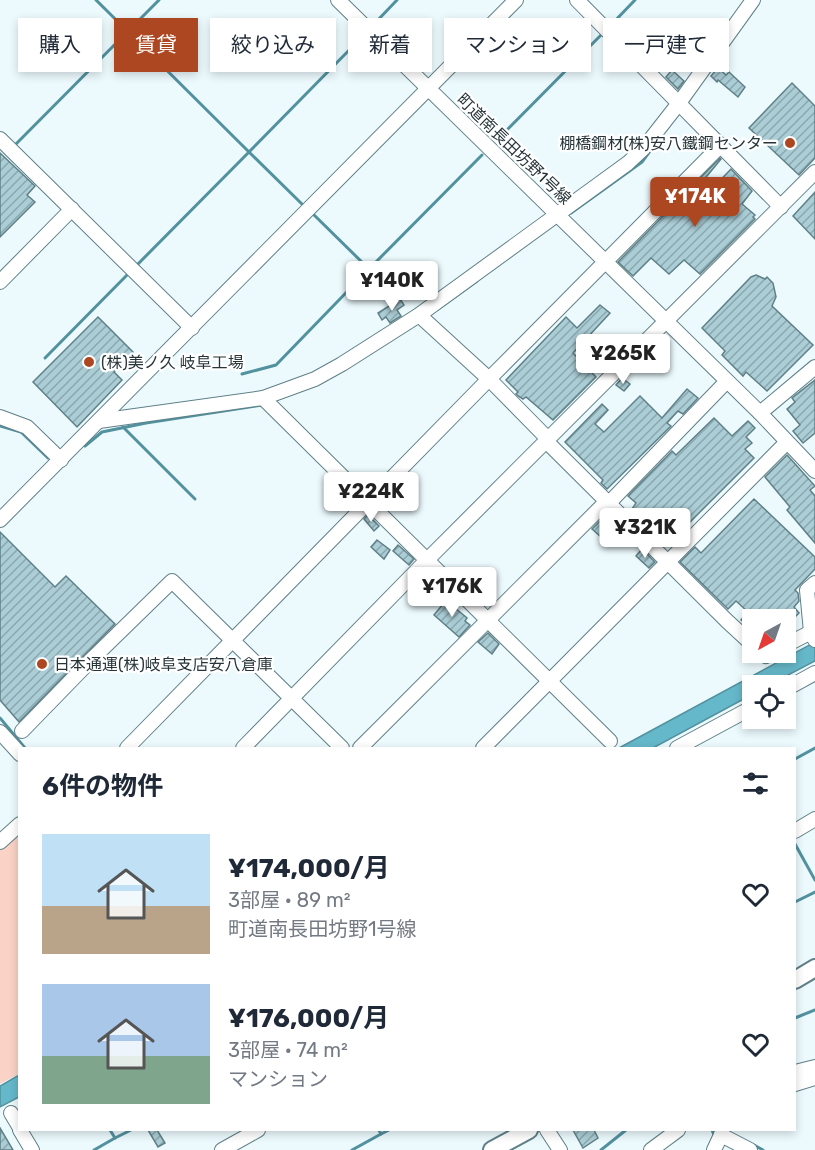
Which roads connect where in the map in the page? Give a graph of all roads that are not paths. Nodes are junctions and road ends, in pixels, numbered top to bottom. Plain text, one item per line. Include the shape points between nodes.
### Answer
1 (338, 0) edge
2 (516, 0) edge
3 (576, 0) edge
4 (753, 0) edge
5 (428, 89) junction
6 (679, 103) junction
7 (0, 139) edge
8 (721, 146) junction
9 (815, 172) edge
10 (781, 207) junction
11 (72, 209) junction
12 (556, 215) junction
13 (605, 262) junction
14 (0, 282) edge
15 (419, 315) junction
16 (667, 322) junction
17 (192, 328) junction
18 (815, 367) edge
19 (489, 379) junction
20 (727, 381) junction
21 (263, 398) junction
22 (760, 412) junction
23 (0, 417) edge
24 (99, 421) junction
25 (547, 440) junction
26 (788, 442) junction
27 (61, 460) junction
28 (815, 471) edge
29 (368, 502) junction
30 (608, 502) junction
31 (0, 520) edge
32 (427, 560) junction
33 (668, 561) junction
34 (815, 583) edge
35 (488, 621) junction
36 (742, 634) edge
37 (813, 634) edge
38 (233, 641) junction
39 (796, 641) edge
40 (815, 674) edge
41 (549, 681) junction
42 (796, 684) edge
43 (291, 699) junction
44 (742, 713) edge
45 (22, 731) dead end
46 (0, 732) edge
47 (610, 741) dead end
48 (128, 747) edge
49 (244, 747) edge
50 (341, 747) edge
51 (361, 747) edge
52 (484, 747) edge
53 (679, 747) edge
54 (18, 752) edge
55 (815, 819) edge
56 (18, 826) edge
57 (796, 830) edge
58 (0, 842) edge
59 (815, 968) edge
60 (796, 979) edge
61 (815, 1067) edge
62 (796, 1072) edge
63 (815, 1078) edge
64 (796, 1084) edge
65 (11, 1113) dead end
66 (18, 1125) edge
67 (21, 1131) edge
68 (256, 1131) edge
69 (527, 1131) edge
70 (549, 1131) edge
71 (677, 1131) edge
72 (720, 1132) edge
73 (239, 1140) edge
74 (32, 1150) edge
75 (222, 1150) edge
76 (492, 1150) edge
77 (560, 1150) edge
78 (651, 1150) edge
79 (714, 1150) edge
80 (726, 1150) edge
81 (750, 1150) edge

1 - 5 street, 町道南長田坊野1号線
2 - 5 street
3 - 6 street
4 - 6 street
5 - 12 street, 町道南長田坊野1号線
5 - 17 street
6 - 8 street
6 - 12 street via 628,163
7 - 11 street
8 - 10 street
8 - 13 street
9 - 10 street
10 - 16 street
11 - 14 street
11 - 17 street
12 - 13 street, 町道南長田坊野1号線
12 - 15 street
13 - 16 street, 町道南長田坊野1号線
13 - 19 street
15 - 19 street
15 - 21 street via 315,379
16 - 20 street, 町道南長田坊野1号線
16 - 25 street
17 - 24 street
18 - 22 street
19 - 25 street
19 - 29 street
20 - 22 street, 町道南長田坊野1号線
20 - 30 street
21 - 24 street
21 - 29 street
22 - 26 street, 町道南長田坊野1号線
23 - 27 street via 27,427
24 - 27 street
25 - 30 street
25 - 32 street
26 - 28 street, 町道南長田坊野1号線
26 - 33 street
27 - 31 street
29 - 32 street
29 - 38 street
30 - 33 street
30 - 35 street
32 - 35 street
32 - 43 street
33 - 36 street
33 - 41 street
34 - 37 street via 807,590
35 - 41 street
35 - 51 street
37 - 39 street
38 - 43 street
38 - 45 street via 172,580
38 - 48 street
40 - 42 street
41 - 47 street
41 - 52 street
43 - 49 street
43 - 50 street
44 - 53 street
46 - 54 street
55 - 57 street
56 - 58 street
59 - 60 main road
61 - 62 street
63 - 64 street
65 - 66 street
67 - 74 street
68 - 73 street
69 - 76 main road
70 - 77 street
71 - 78 street
72 - 79 street
72 - 80 street
72 - 81 street
73 - 75 street

